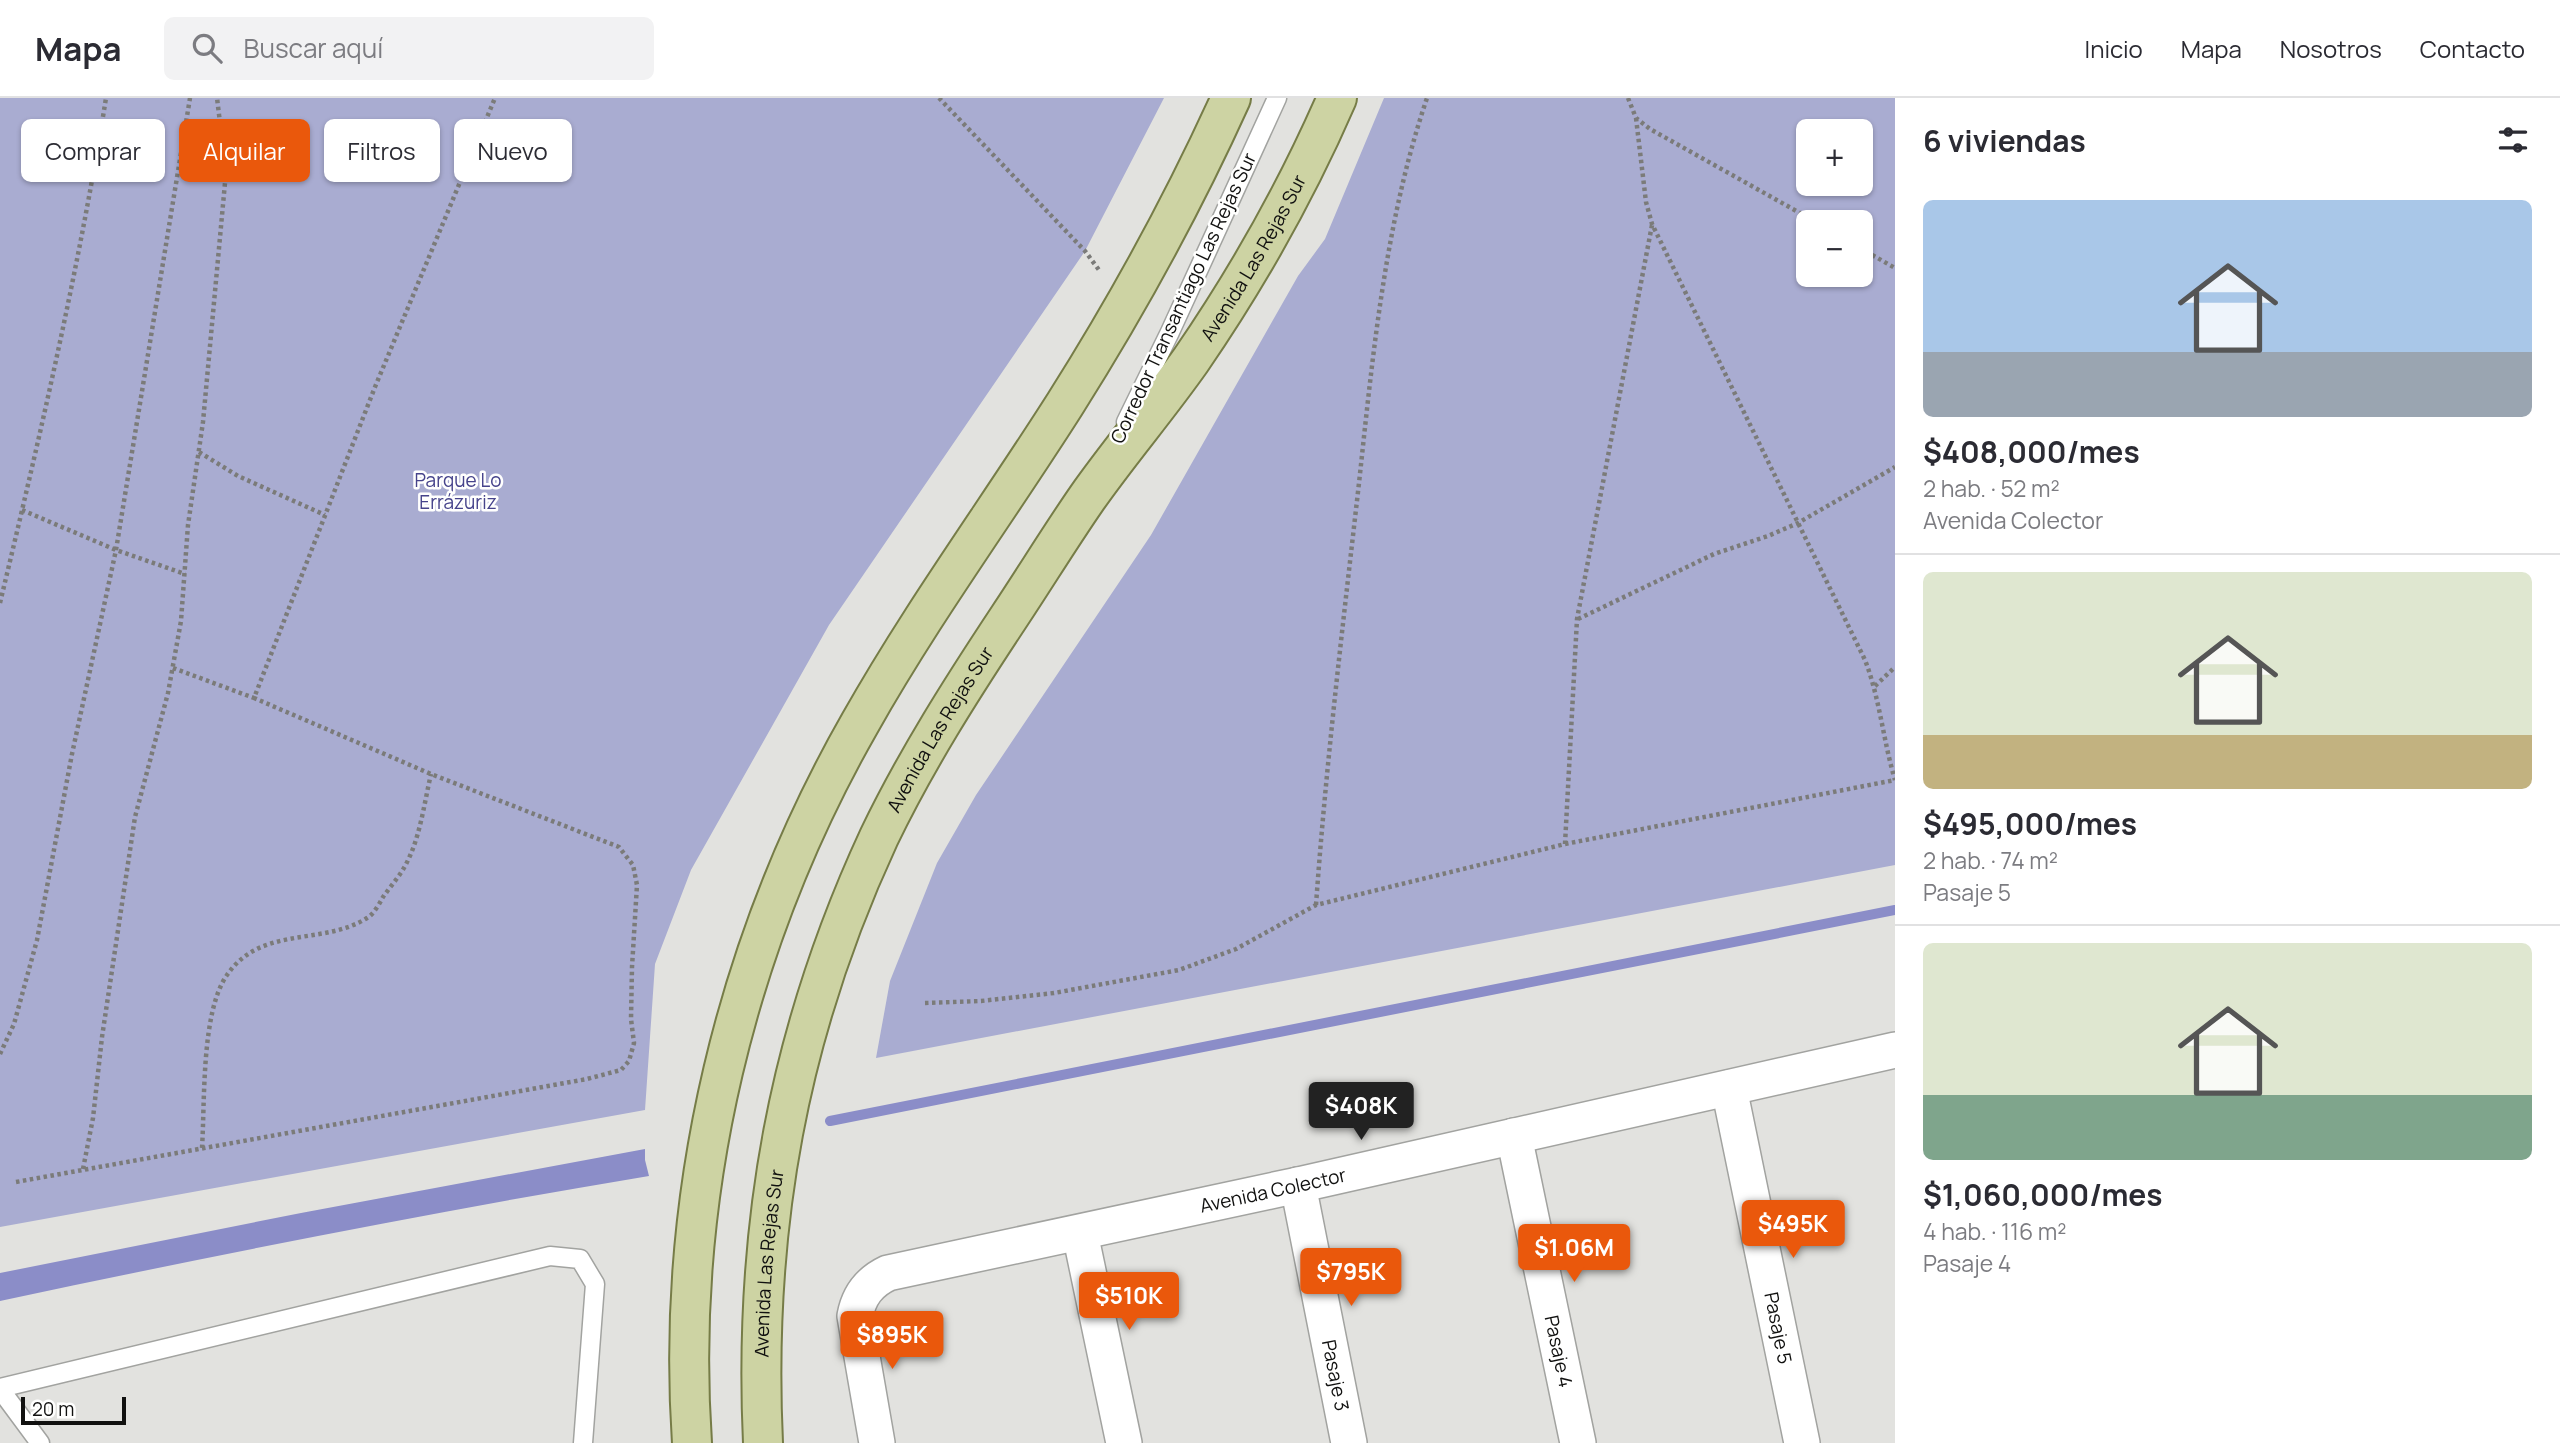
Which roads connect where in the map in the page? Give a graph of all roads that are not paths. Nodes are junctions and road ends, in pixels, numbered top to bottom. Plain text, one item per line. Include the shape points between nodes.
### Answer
1 (1231, 98) edge
2 (1278, 98) edge
3 (1337, 98) edge
4 (1088, 497) junction
5 (1895, 1050) edge
6 (1729, 1088) junction
7 (1514, 1136) junction
8 (1298, 1185) junction
9 (1080, 1233) junction
10 (0, 1389) edge
11 (40, 1443) edge
12 (583, 1443) edge
13 (692, 1443) edge
14 (763, 1443) edge
15 (877, 1443) edge
16 (1124, 1443) edge
17 (1349, 1443) edge
18 (1578, 1443) edge
19 (1802, 1443) edge

1 - 13 main road via 1171,222 1107,337 859,724 786,874 731,1036 712,1119 692,1279
2 - 4 lane, Corredor Transantiago Las Rejas Sur
3 - 4 main road, Avenida Las Rejas Sur via 1297,184 1233,296
4 - 14 main road, Avenida Las Rejas Sur via 914,769 854,895 823,978 788,1106 773,1189 761,1324
5 - 6 street, Avenida Colector
6 - 7 street, Avenida Colector
6 - 19 street, Pasaje 5
7 - 8 street, Avenida Colector
7 - 18 street, Pasaje 4
8 - 9 street, Avenida Colector
8 - 17 street, Pasaje 3
9 - 15 street, Avenida Colector via 888,1273 863,1293 855,1316
9 - 16 street
10 - 11 lane
10 - 12 lane via 550,1255 580,1259 594,1284

